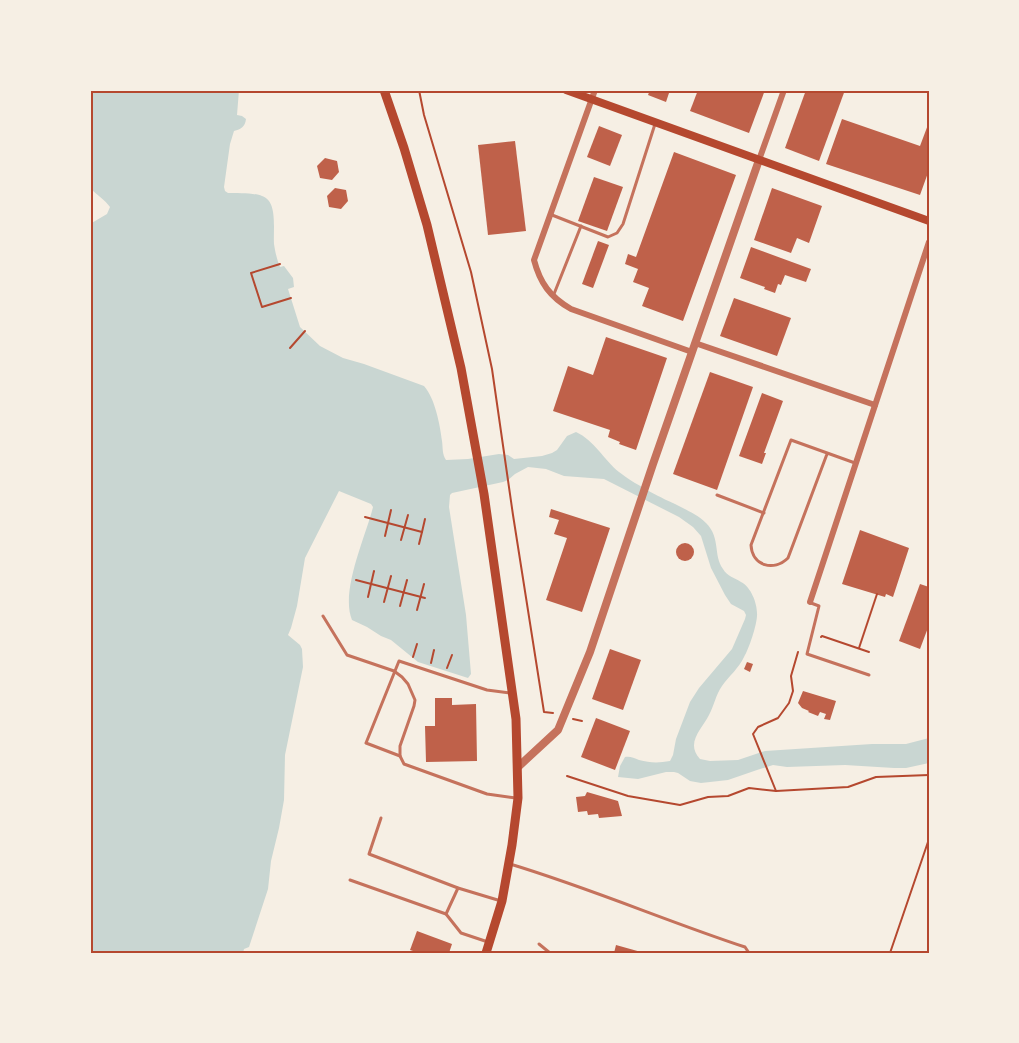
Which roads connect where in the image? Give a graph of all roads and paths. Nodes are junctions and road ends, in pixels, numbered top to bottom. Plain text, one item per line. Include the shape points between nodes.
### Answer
1 (384, 90) edge
2 (419, 90) edge
3 (566, 90) edge
4 (595, 90) edge
5 (784, 90) edge
6 (921, 90) edge
7 (929, 90) edge
8 (592, 99) junction
9 (656, 123) junction
10 (759, 160) junction
11 (550, 215) junction
12 (929, 221) edge
13 (581, 226) junction
14 (929, 242) edge
15 (280, 264) dead end
16 (553, 296) junction
17 (291, 298) dead end
18 (305, 331) dead end
19 (695, 344) junction
20 (290, 348) dead end
21 (692, 352) junction
22 (875, 405) junction
23 (827, 454) junction
24 (856, 464) junction
25 (717, 495) dead end
26 (391, 510) dead end
27 (764, 513) junction
28 (408, 514) dead end
29 (365, 517) dead end
30 (425, 519) dead end
31 (388, 523) junction
32 (405, 528) junction
33 (422, 532) junction
34 (385, 536) dead end
35 (401, 540) dead end
36 (419, 544) dead end
37 (374, 571) dead end
38 (391, 576) dead end
39 (356, 580) dead end
40 (407, 580) dead end
41 (371, 584) junction
42 (424, 584) dead end
43 (388, 588) junction
44 (404, 592) junction
45 (877, 594) dead end
46 (368, 597) dead end
47 (423, 598) junction
48 (384, 602) dead end
49 (810, 602) joint
50 (400, 606) dead end
51 (417, 610) dead end
52 (323, 616) dead end
53 (811, 636) junction
54 (417, 644) dead end
55 (859, 648) junction
56 (435, 650) dead end
57 (869, 652) dead end
58 (452, 655) dead end
59 (411, 665) junction
60 (394, 671) junction
61 (869, 675) dead end
62 (512, 693) junction
63 (564, 716) junction
64 (582, 721) dead end
65 (400, 756) junction
66 (518, 767) junction
67 (929, 775) edge
68 (567, 776) dead end
69 (776, 791) junction
70 (518, 798) junction
71 (381, 818) dead end
72 (929, 839) edge
73 (508, 864) junction
74 (350, 880) dead end
75 (458, 888) junction
76 (501, 901) junction
77 (446, 915) junction
78 (489, 942) junction
79 (539, 944) dead end
80 (486, 953) edge
81 (550, 953) edge
82 (749, 953) edge
83 (890, 953) edge

1 - 62 main road via 427,225 461,369 484,494
2 - 63 path via 471,272 492,369 544,712
3 - 8 main road
4 - 8 street
5 - 10 street
6 - 7 lane
8 - 9 main road
8 - 11 street
9 - 10 main road
9 - 13 lane via 617,234 608,237
10 - 12 main road
10 - 19 street
11 - 13 lane
11 - 16 street via 534,260 537,273
13 - 16 lane
14 - 22 street
15 - 17 path via 251,273 262,308
16 - 21 street via 571,309
18 - 20 path
19 - 21 street
19 - 22 street
21 - 63 street via 590,652
22 - 24 street
23 - 24 lane
23 - 27 lane via 790,440
23 - 27 lane via 788,558 777,565 758,561 751,551
24 - 49 street
25 - 27 lane
26 - 31 path
28 - 32 path
29 - 31 path
30 - 33 path
31 - 32 path
31 - 34 path
32 - 33 path
32 - 35 path
33 - 36 path
37 - 41 path
38 - 43 path
39 - 41 path
40 - 44 path
41 - 43 path
41 - 46 path
42 - 47 path
43 - 44 path
43 - 48 path
44 - 47 path
44 - 50 path
45 - 55 path
47 - 51 path
49 - 53 lane via 819,606
52 - 60 lane via 347,655
53 - 55 path
53 - 61 lane via 807,654
53 - 69 path via 803,633 791,676 793,692 789,703 778,718 758,727 753,734
54 - 59 path
55 - 57 path
56 - 58 path via 431,663 448,668
59 - 60 lane via 399,661
59 - 62 lane via 487,690
60 - 65 lane via 408,684 415,700
60 - 65 lane via 366,743
62 - 66 main road
63 - 64 path
63 - 66 street via 558,730
65 - 70 lane via 404,764 487,794
66 - 70 main road
67 - 69 path via 876,777 848,787
68 - 69 path via 628,796 680,806 749,788
70 - 73 main road
71 - 75 lane via 369,854
72 - 83 path
73 - 76 main road
73 - 82 lane via 745,947
74 - 77 lane
75 - 76 lane
75 - 77 lane
76 - 78 main road
77 - 78 lane via 461,933
78 - 80 main road
79 - 81 lane

